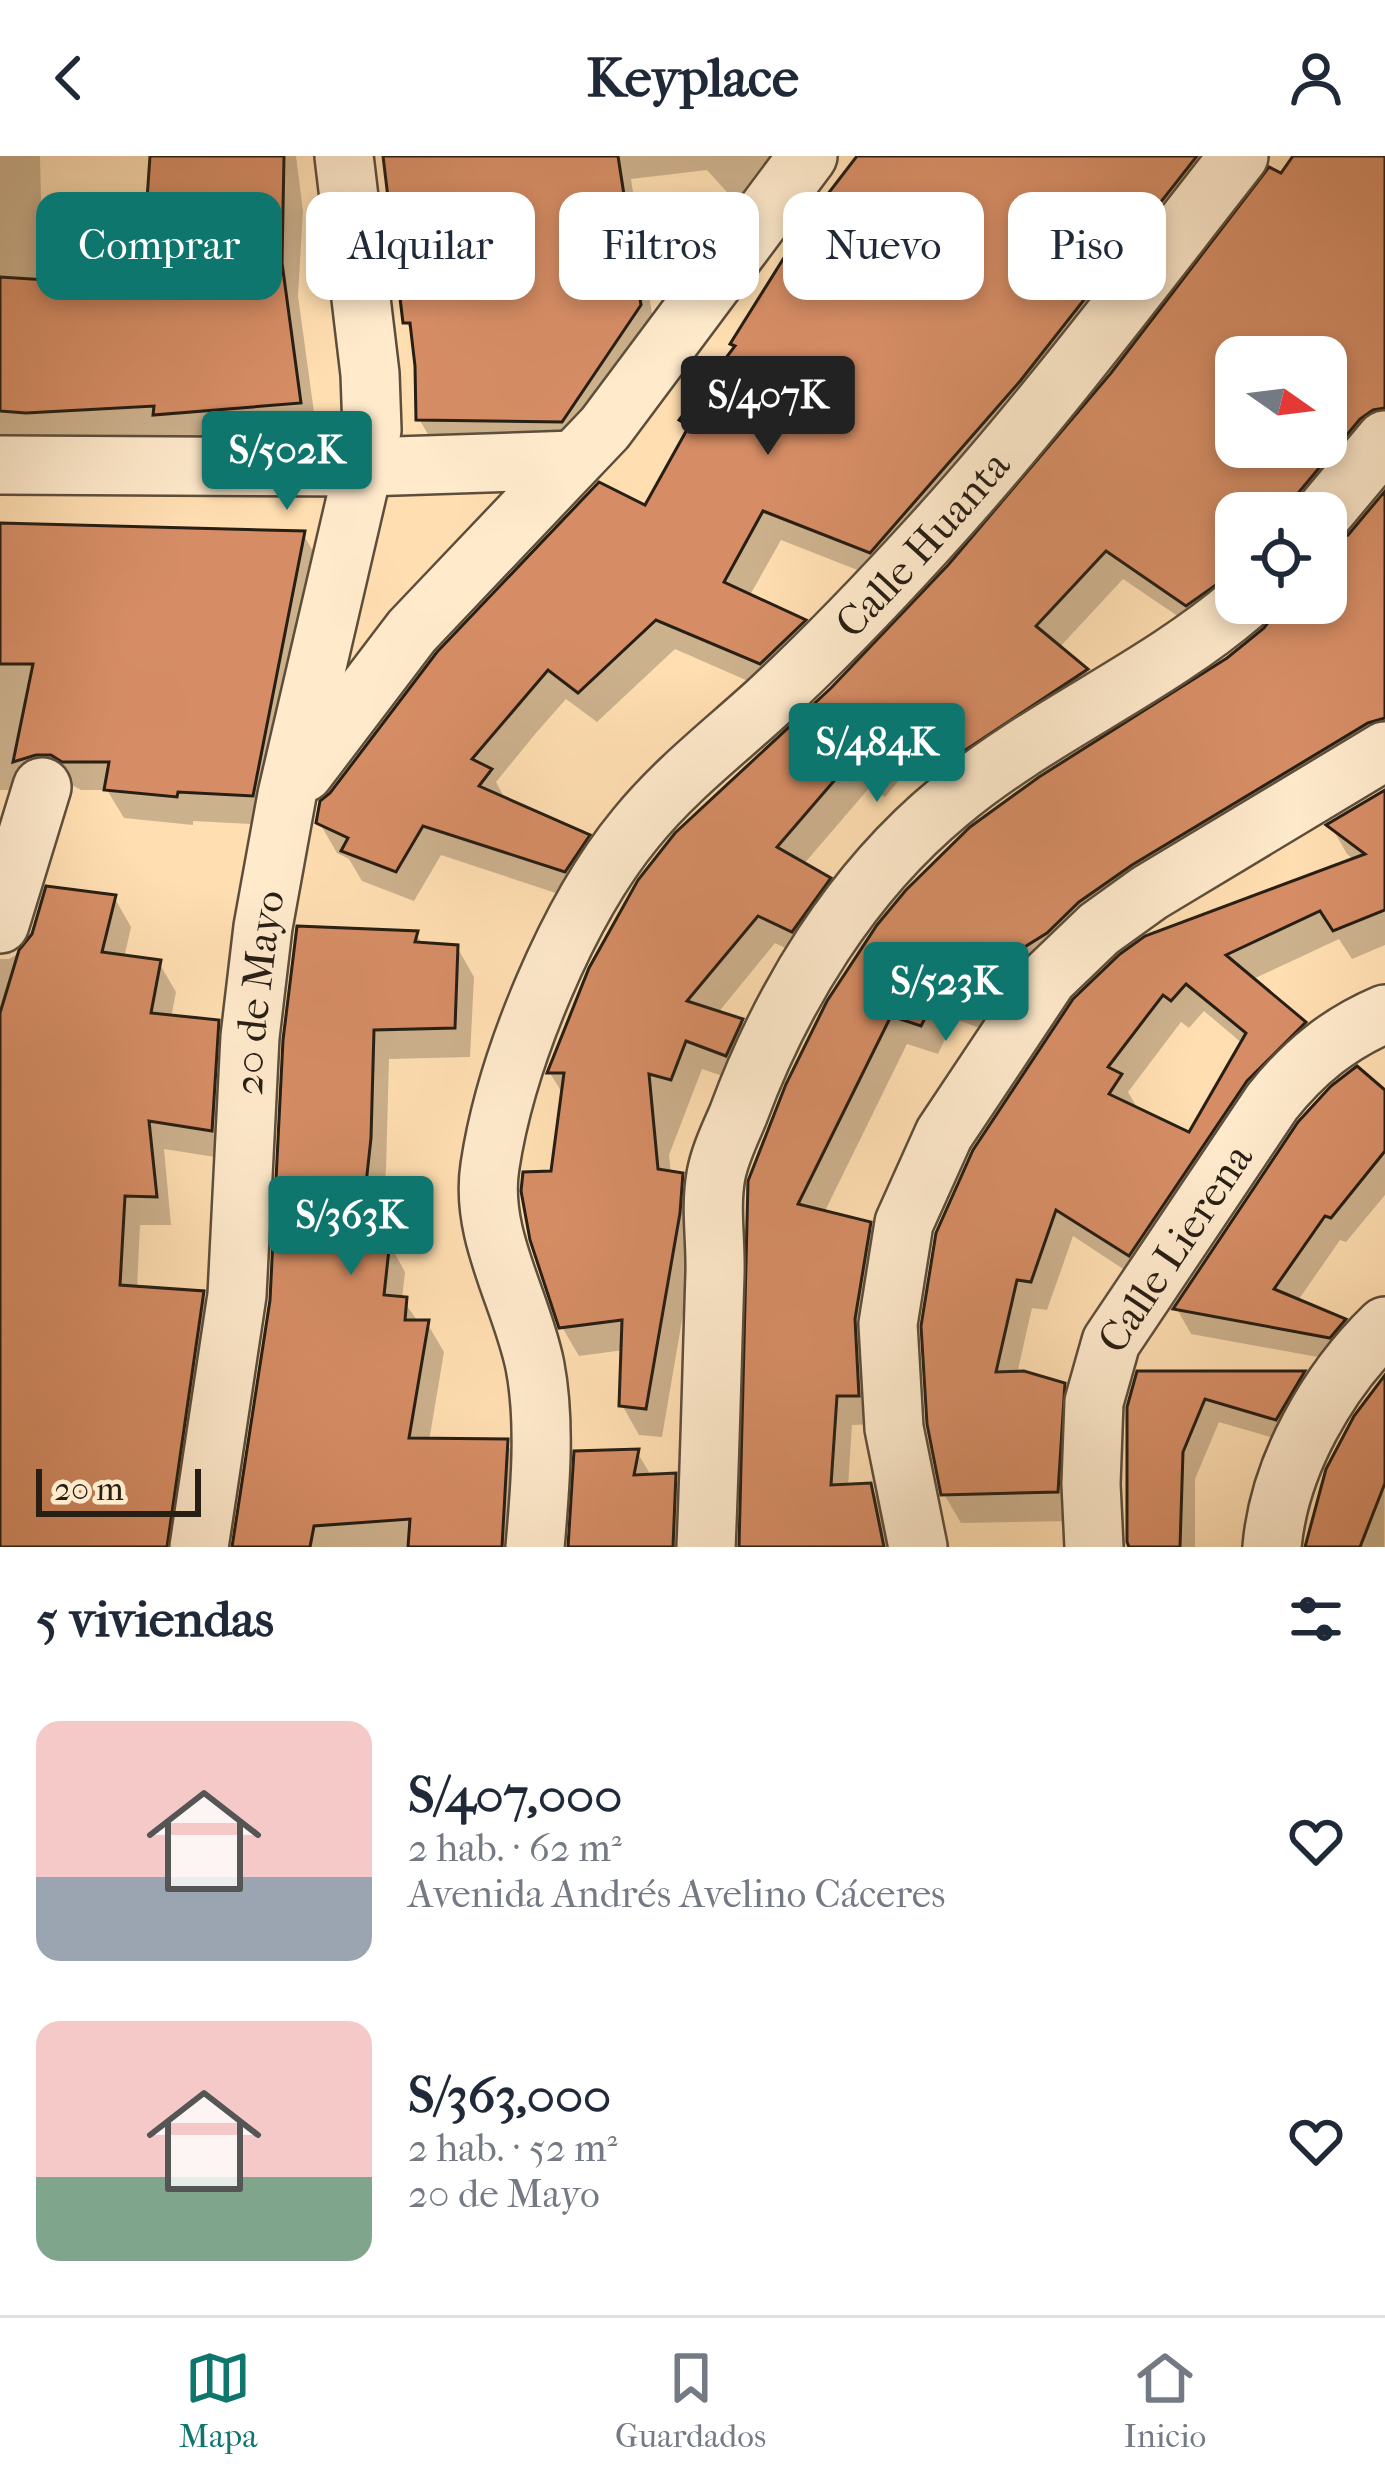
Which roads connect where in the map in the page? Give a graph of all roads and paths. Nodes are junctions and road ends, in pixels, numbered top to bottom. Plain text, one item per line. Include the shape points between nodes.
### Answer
1 (344, 156) edge
2 (808, 156) edge
3 (1239, 156) edge
4 (1385, 440) edge
5 (574, 460) junction
6 (0, 465) edge
7 (365, 467) junction
8 (1342, 492) edge
9 (1215, 624) edge
10 (1385, 751) edge
11 (42, 788) dead end
12 (287, 795) junction
13 (0, 924) edge
14 (1385, 1014) edge
15 (1385, 1326) edge
16 (199, 1547) edge
17 (535, 1547) edge
18 (706, 1547) edge
19 (917, 1547) edge
20 (1094, 1547) edge
21 (1272, 1547) edge

1 - 7 street, 20 de Mayo via 370,374
2 - 5 street
3 - 17 street, Calle Huanta via 980,482 818,656 635,828 552,972 518,1051 486,1194 536,1371
4 - 8 street
5 - 7 street
5 - 12 street via 412,631
6 - 7 street
7 - 12 street, 20 de Mayo
9 - 18 street via 949,802 888,860 818,952 771,1034 717,1170
10 - 19 street via 1099,929 1048,978 944,1134 904,1222 888,1324 894,1427
11 - 13 street
12 - 16 street, 20 de Mayo via 250,1037 237,1295
14 - 20 street, Calle Lierena via 1297,1072 1111,1342 1094,1402
15 - 21 street via 1355,1355 1306,1439 1283,1491

